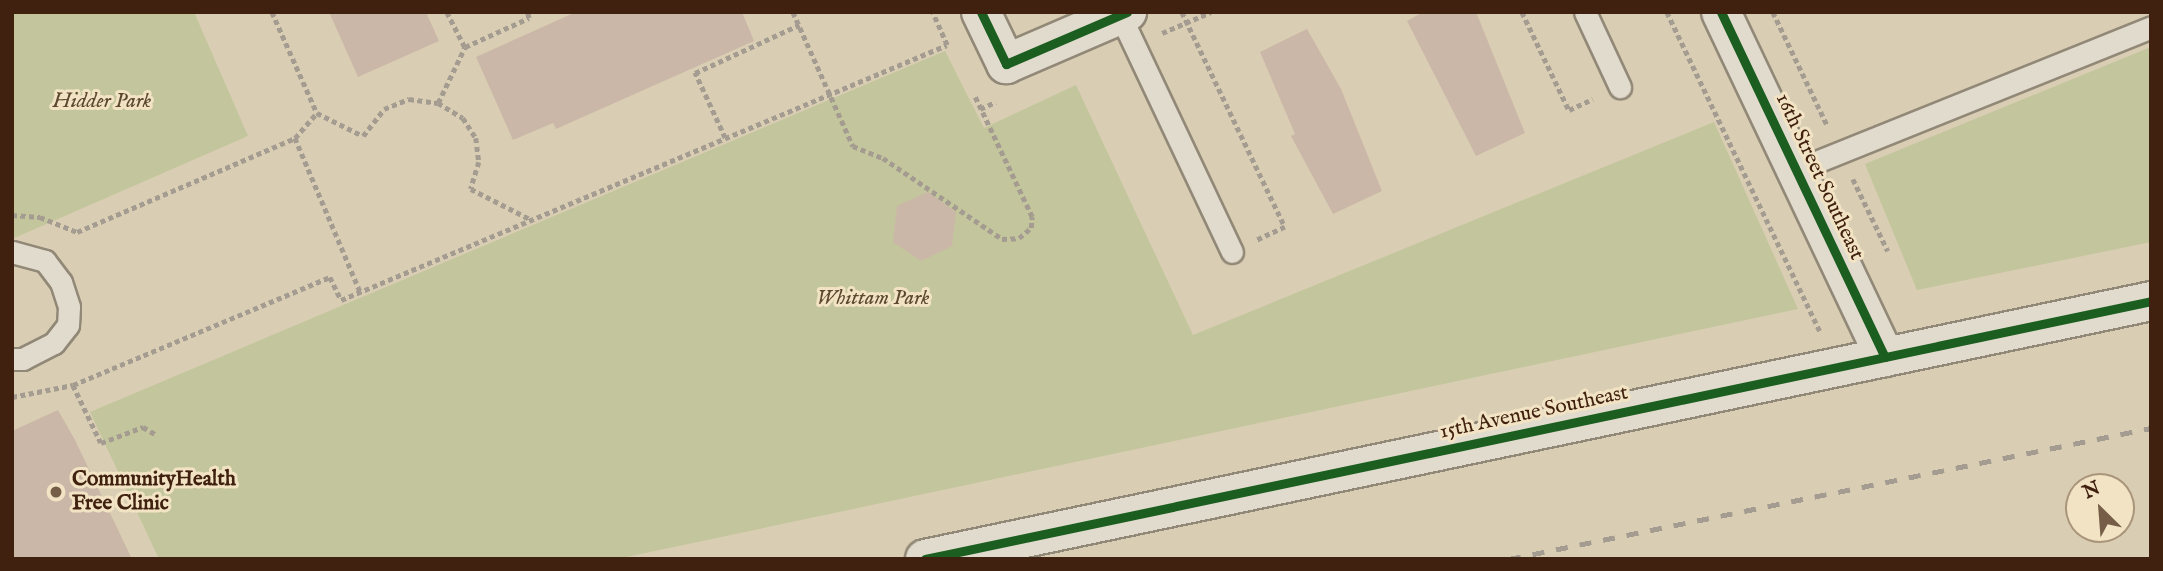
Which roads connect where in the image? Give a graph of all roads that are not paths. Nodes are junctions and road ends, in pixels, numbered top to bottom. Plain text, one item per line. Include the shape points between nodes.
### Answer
1 (981, 12) edge
2 (1585, 12) edge
3 (1721, 12) edge
4 (1123, 14) edge
5 (2151, 27) edge
6 (1620, 87) road end
7 (1796, 170) junction
8 (12, 252) edge
9 (1232, 252) road end
10 (2151, 300) edge
11 (1885, 357) junction
12 (12, 359) edge
13 (925, 559) edge

1 - 4 street via 1006,64
2 - 6 lane
3 - 7 street, 16th Street Southeast
4 - 9 lane
5 - 7 lane
7 - 11 street, 16th Street Southeast
8 - 12 lane via 44,261 61,282 69,307 68,325 54,342 23,359
10 - 11 street, 15th Avenue Southeast
11 - 13 street, 15th Avenue Southeast

